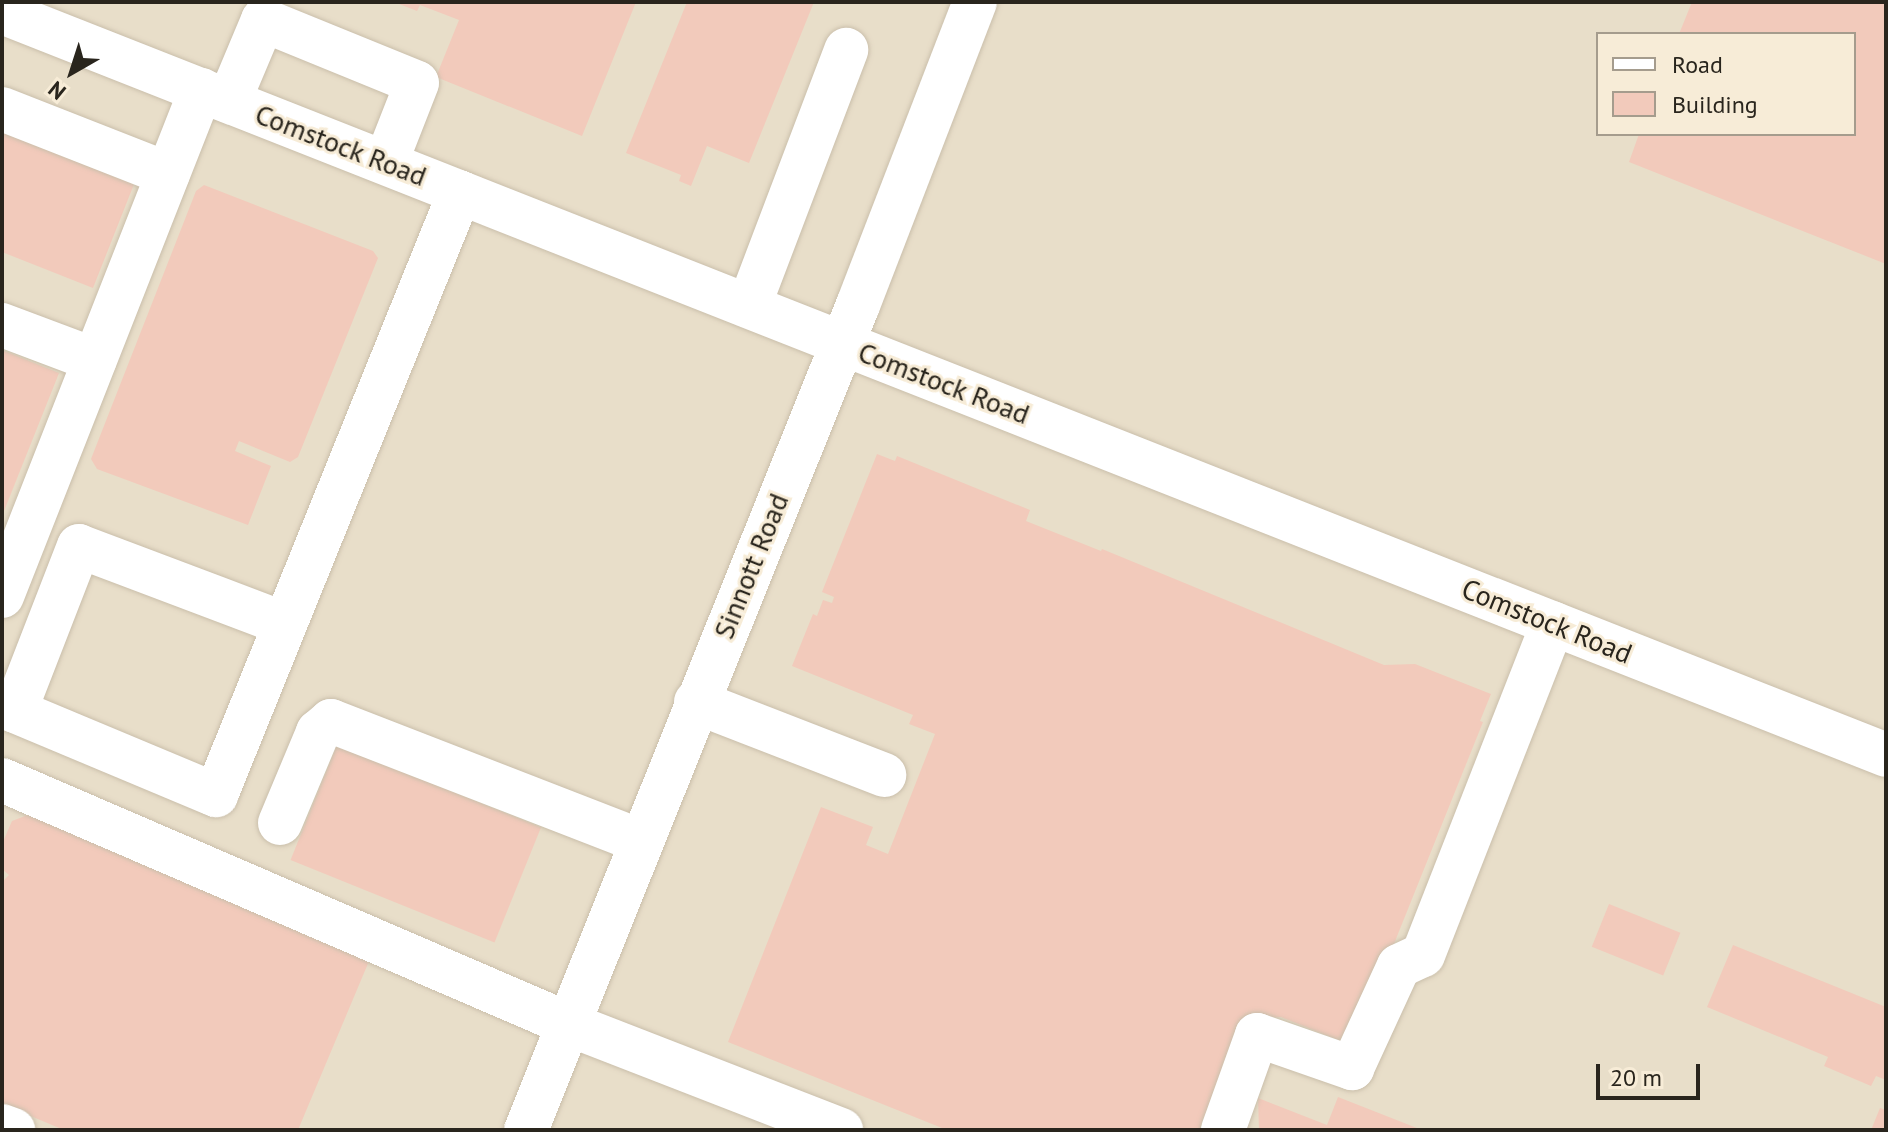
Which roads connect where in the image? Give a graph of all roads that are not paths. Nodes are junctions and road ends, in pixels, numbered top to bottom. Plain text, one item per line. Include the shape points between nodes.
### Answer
1 (975, 2) edge
2 (2, 12) edge
3 (55, 16) edge
4 (846, 50) dead end
5 (215, 95) junction
6 (2, 109) edge
7 (386, 162) junction
8 (168, 174) junction
9 (460, 192) junction
10 (749, 306) junction
11 (2, 325) edge
12 (843, 344) junction
13 (95, 360) junction
14 (2, 596) edge
15 (285, 624) junction
16 (1553, 624) junction
17 (696, 702) junction
18 (1886, 755) edge
19 (884, 775) dead end
20 (2, 780) edge
21 (280, 823) dead end
22 (640, 841) junction
23 (568, 1024) junction
24 (2, 1126) edge
25 (13, 1130) edge
26 (526, 1130) edge
27 (841, 1130) edge
28 (1223, 1130) edge

1 - 12 street, Sinnott Road
2 - 3 street, Comstock Road
3 - 5 street, Comstock Road
4 - 10 street
5 - 7 street, Comstock Road
5 - 7 street via 263,20 417,83
5 - 8 street
6 - 8 street
7 - 9 street, Comstock Road
8 - 13 street
9 - 10 street, Comstock Road
9 - 15 street
10 - 12 street, Comstock Road
11 - 13 street
12 - 16 street, Comstock Road
12 - 17 street, Sinnott Road
13 - 14 street
15 - 15 street via 216,795 15,711 79,546
16 - 18 street, Comstock Road
16 - 28 street via 1423,955 1399,966 1352,1068 1257,1035
17 - 19 street
17 - 22 street, Sinnott Road
20 - 23 street
21 - 22 street via 318,732 331,721
22 - 23 street, Sinnott Road
23 - 26 street, Sinnott Road
23 - 27 street
24 - 25 street

